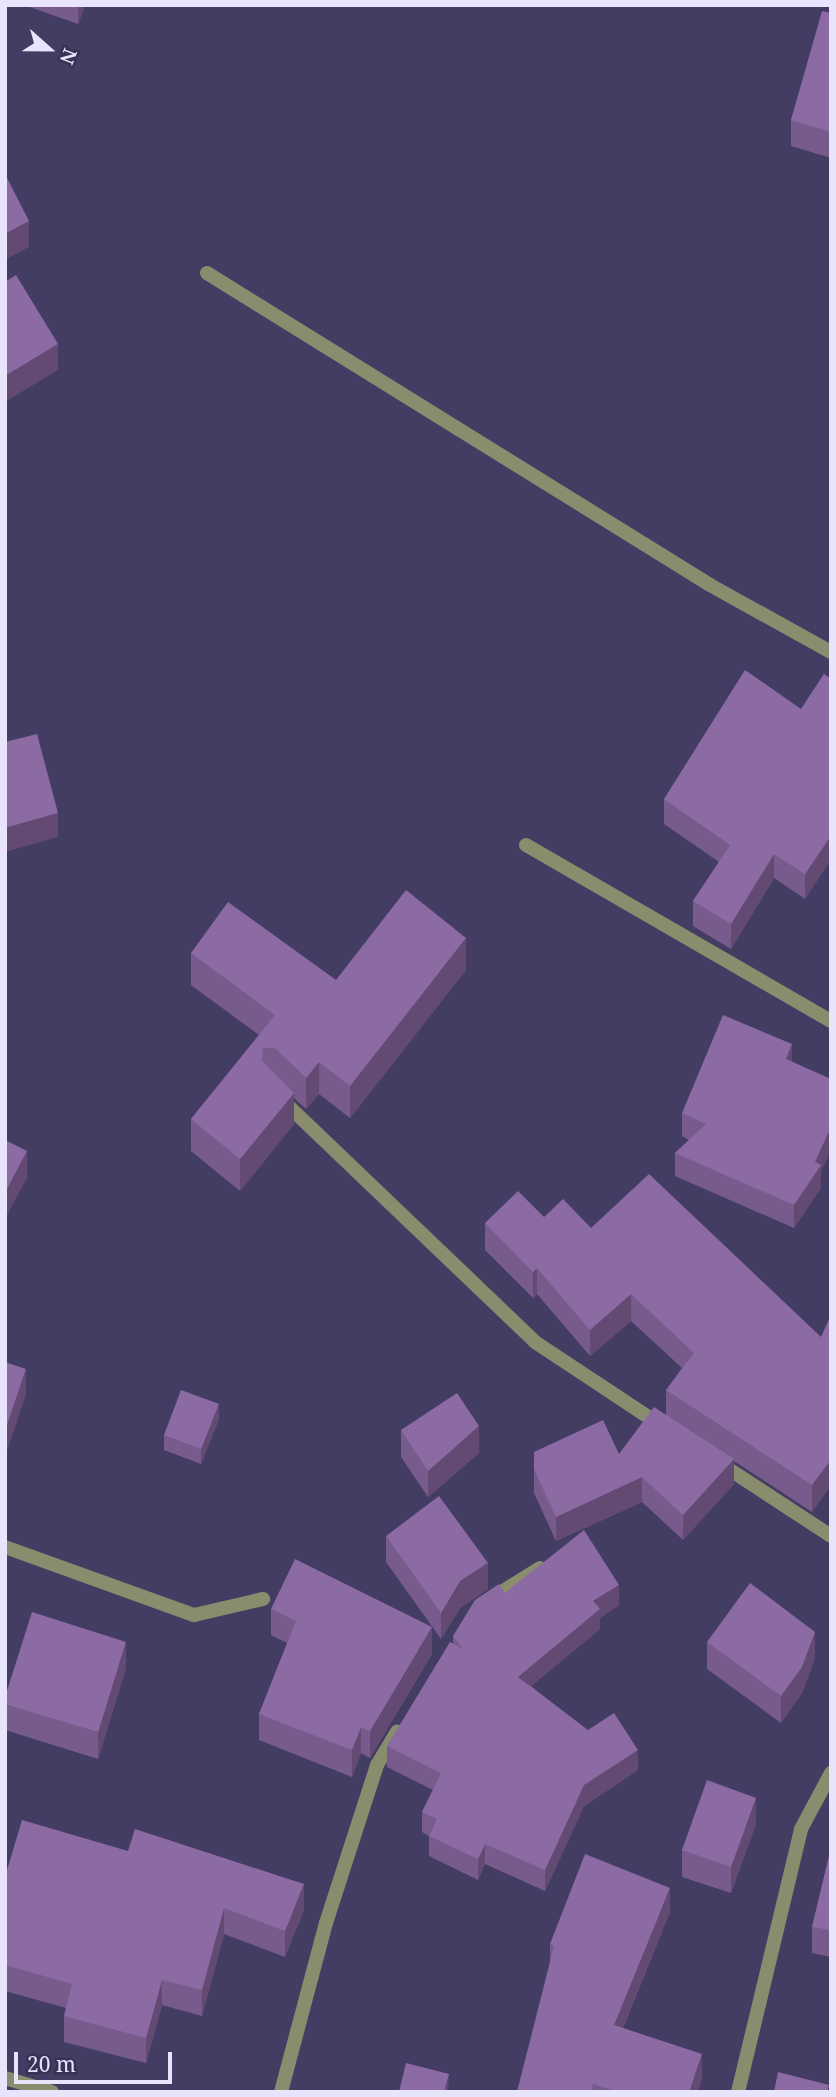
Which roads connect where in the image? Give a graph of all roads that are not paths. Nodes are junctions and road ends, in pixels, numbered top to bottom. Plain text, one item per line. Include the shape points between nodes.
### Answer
1 (207, 273) dead end
2 (831, 652) edge
3 (526, 845) dead end
4 (831, 1021) edge
5 (269, 1087) edge
6 (683, 1439) edge
7 (705, 1454) edge
8 (831, 1536) edge
9 (5, 1547) edge
10 (550, 1561) edge
11 (263, 1599) dead end
12 (468, 1613) edge
13 (405, 1718) edge
14 (831, 1773) edge
15 (5, 2078) edge
16 (52, 2092) edge
17 (281, 2092) edge
18 (738, 2092) edge

1 - 2 street via 710,585
3 - 4 street
5 - 6 street via 535,1342
7 - 8 street
9 - 11 street via 194,1615
10 - 12 street
13 - 17 street via 373,1779
14 - 18 street via 801,1829
15 - 16 street

